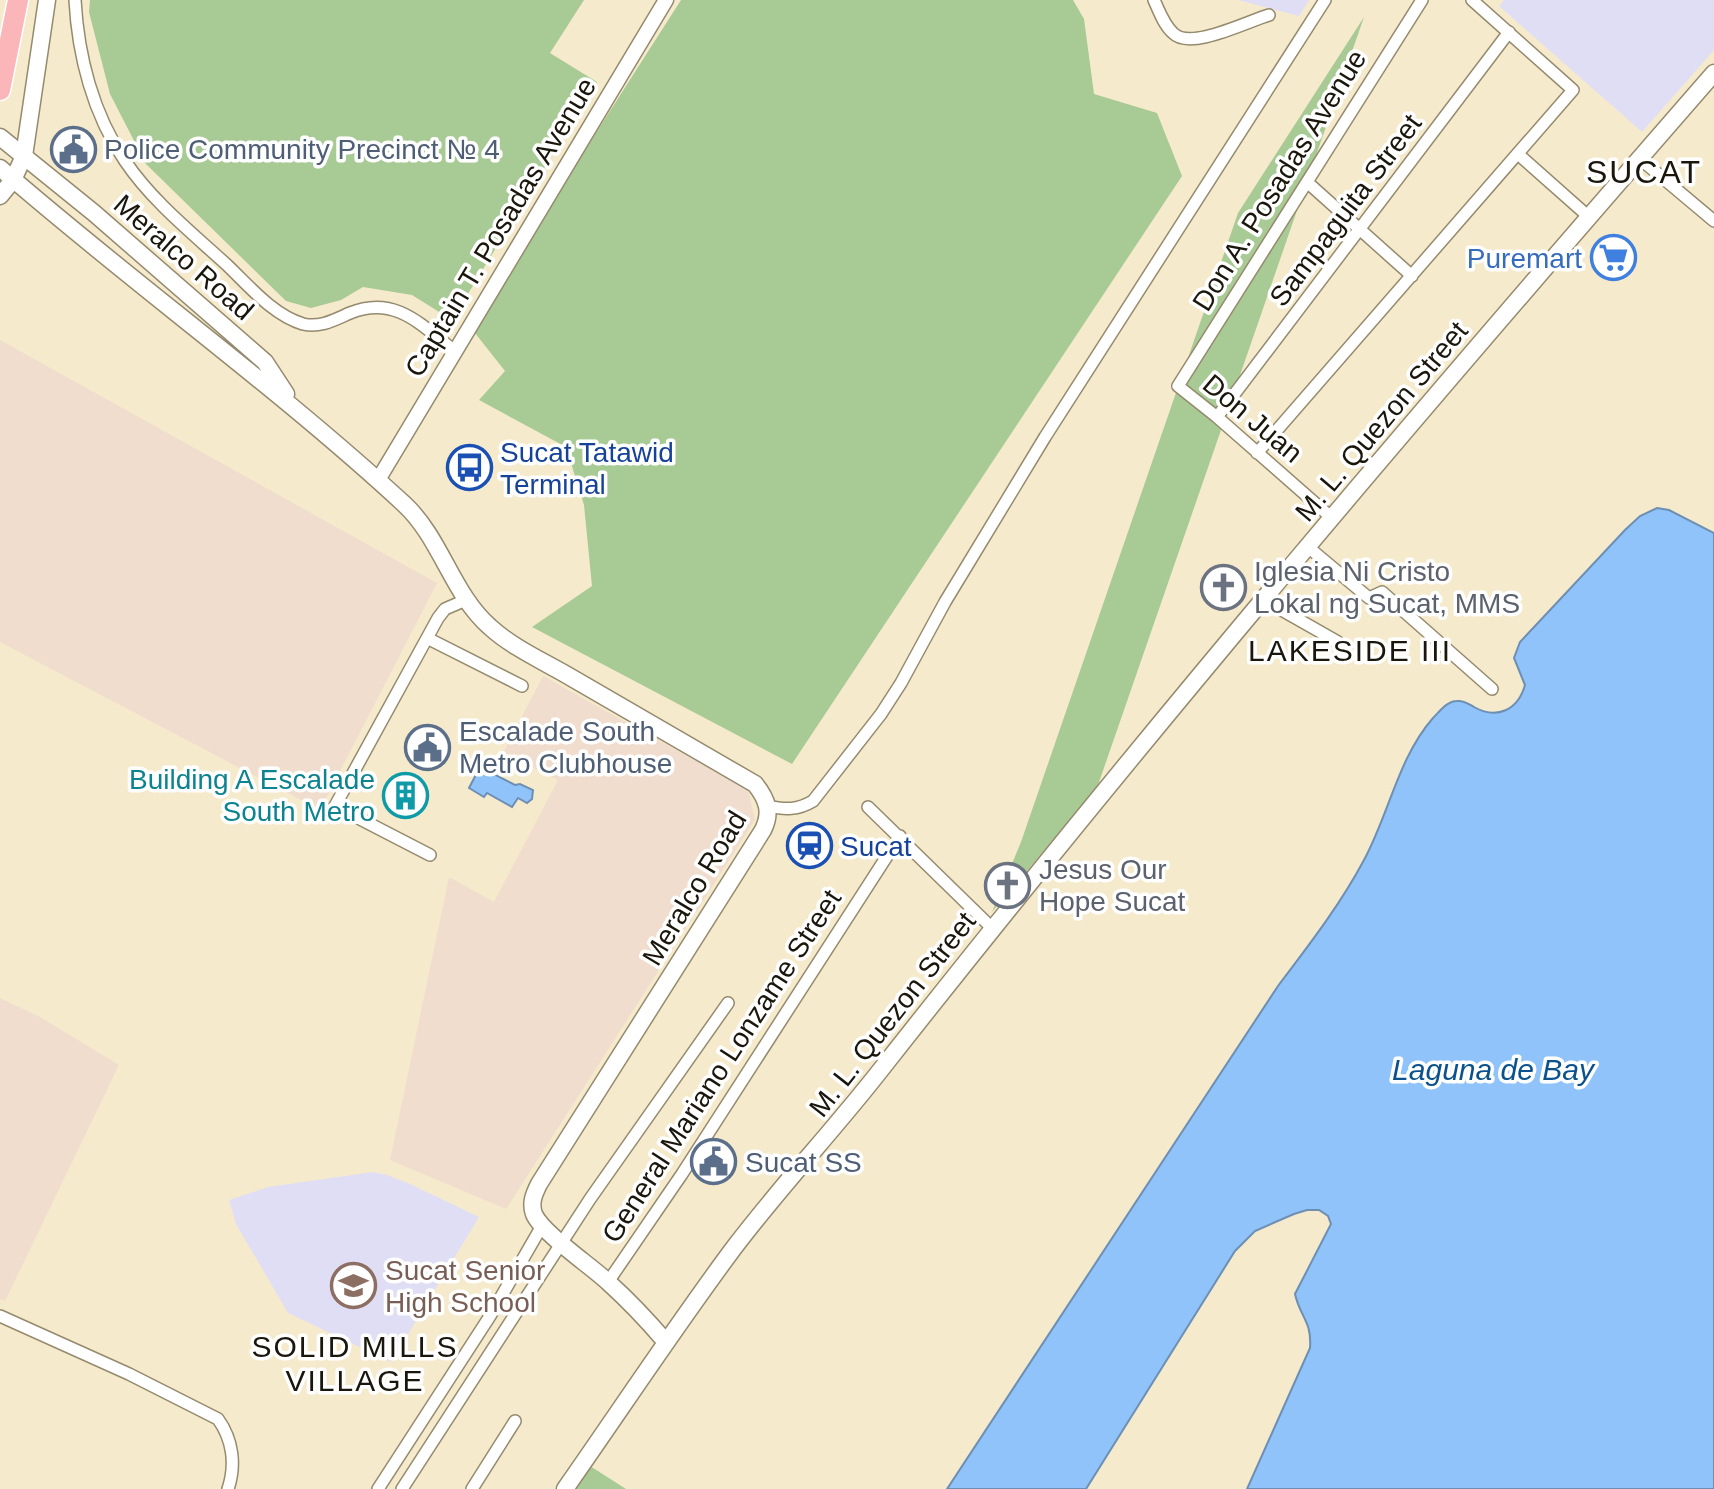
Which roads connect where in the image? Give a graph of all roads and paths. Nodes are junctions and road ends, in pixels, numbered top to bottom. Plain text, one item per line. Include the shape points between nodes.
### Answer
1 (18, 0) edge
2 (47, 0) edge
3 (75, 0) edge
4 (658, 0) edge
5 (666, 0) edge
6 (1154, 0) edge
7 (1325, 0) edge
8 (1422, 0) edge
9 (1472, 0) edge
10 (1269, 15) dead end
11 (1509, 32) junction
12 (1714, 73) edge
13 (0, 90) edge
14 (0, 137) edge
15 (1518, 154) junction
16 (24, 156) junction
17 (1639, 158) junction
18 (0, 168) edge
19 (13, 180) junction
20 (1307, 182) junction
21 (0, 196) edge
22 (1589, 217) junction
23 (1714, 221) edge
24 (1361, 230) junction
25 (1412, 276) junction
26 (452, 349) junction
27 (1178, 386) joint
28 (296, 408) junction
29 (1217, 417) junction
30 (1257, 453) junction
31 (376, 478) junction
32 (1332, 518) junction
33 (1308, 547) junction
34 (468, 599) junction
35 (1264, 600) junction
36 (427, 638) junction
37 (1338, 642) dead end
38 (522, 686) dead end
39 (1492, 689) dead end
40 (768, 806) junction
41 (868, 807) dead end
42 (900, 836) junction
43 (430, 855) dead end
44 (992, 928) junction
45 (728, 1003) dead end
46 (543, 1224) junction
47 (561, 1243) junction
48 (608, 1282) junction
49 (0, 1316) edge
50 (665, 1341) junction
51 (515, 1421) dead end
52 (228, 1489) edge
53 (378, 1489) edge
54 (402, 1489) edge
55 (472, 1489) edge
56 (565, 1489) edge

1 - 13 highway
2 - 16 main road
3 - 26 street via 89,85 125,162 166,209 255,292 287,317 312,326 368,307 390,309 415,318
4 - 26 street, Captain T. Posadas Avenue
5 - 26 street, Captain T. Posadas Avenue
6 - 10 street via 1171,32 1188,39
7 - 40 street via 1045,437 881,714 813,801 787,810
8 - 20 street, Don A. Posadas Avenue
9 - 11 street
11 - 15 street via 1573,90
11 - 24 street, Sampaguita Street
12 - 17 main road, M. L. Quezon Street
14 - 16 main road, Meralco Road
15 - 22 street
15 - 25 street
16 - 19 main road
16 - 28 main road, Meralco Road via 265,362
17 - 22 main road, M. L. Quezon Street
17 - 23 street
18 - 19 main road, Meralco Road
19 - 21 main road
19 - 28 main road, Meralco Road
20 - 24 street
20 - 27 street, Don A. Posadas Avenue
22 - 32 main road, M. L. Quezon Street
24 - 25 street
24 - 29 street, Sampaguita Street
25 - 30 street
26 - 31 street, Captain T. Posadas Avenue
27 - 29 street, Don Juan
28 - 31 main road, Meralco Road
29 - 30 street, Don Juan
30 - 32 street, Don Juan
31 - 34 main road, Meralco Road via 414,516
32 - 33 main road, M. L. Quezon Street
33 - 35 main road, M. L. Quezon Street
33 - 39 street via 1369,598 1382,592
34 - 36 street via 445,609
34 - 40 main road, Meralco Road via 500,635 755,784
35 - 37 street
35 - 44 main road, M. L. Quezon Street
36 - 38 street
36 - 43 street via 335,806
40 - 46 main road, Meralco Road via 768,819 741,867 539,1184 533,1211
41 - 42 street
42 - 44 street
42 - 48 street, General Mariano Lonzame Street
44 - 50 main road, M. L. Quezon Street
45 - 47 street
46 - 47 main road
46 - 53 street
47 - 48 main road
47 - 54 street
48 - 50 main road
49 - 52 street via 218,1419 234,1465
50 - 56 main road, M. L. Quezon Street
51 - 55 street

